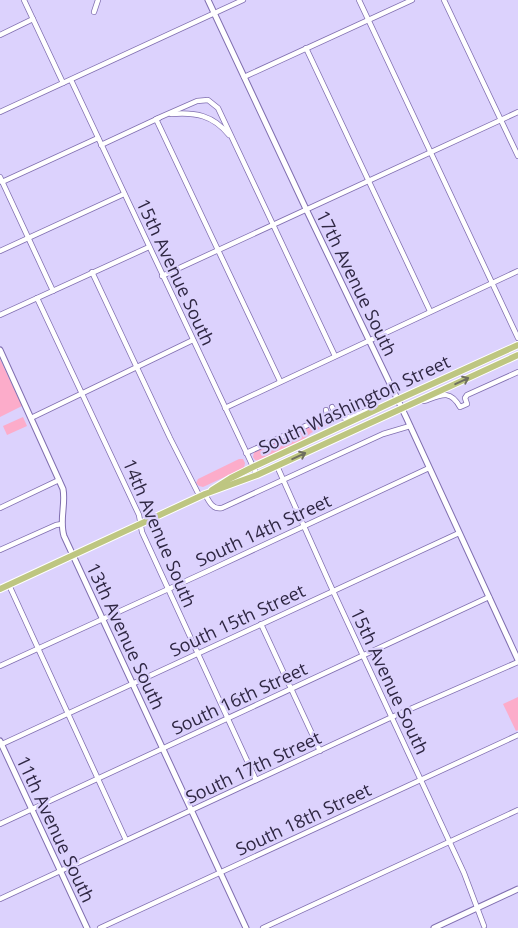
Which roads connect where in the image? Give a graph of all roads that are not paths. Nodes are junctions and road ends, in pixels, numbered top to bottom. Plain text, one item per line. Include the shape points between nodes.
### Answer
1 (24, 0) edge
2 (98, 0) edge
3 (208, 0) edge
4 (243, 0) edge
5 (359, 0) edge
6 (412, 0) edge
7 (444, 0) edge
8 (94, 12) dead end
9 (214, 13) junction
10 (33, 20) junction
11 (368, 20) junction
12 (0, 35) edge
13 (306, 48) junction
14 (244, 77) junction
15 (71, 80) junction
16 (63, 83) junction
17 (0, 112) edge
18 (518, 112) edge
19 (156, 119) junction
20 (501, 120) junction
21 (98, 138) junction
22 (233, 140) junction
23 (101, 145) junction
24 (431, 152) junction
25 (518, 156) edge
26 (0, 177) edge
27 (369, 180) junction
28 (2, 182) junction
29 (124, 194) junction
30 (306, 210) junction
31 (274, 224) junction
32 (28, 237) junction
33 (149, 247) junction
34 (218, 250) junction
35 (0, 251) edge
36 (518, 271) edge
37 (92, 272) junction
38 (162, 276) junction
39 (492, 283) junction
40 (52, 291) junction
41 (37, 298) junction
42 (430, 311) junction
43 (0, 315) edge
44 (516, 328) edge
45 (518, 338) edge
46 (193, 340) junction
47 (369, 340) junction
48 (518, 345) edge
49 (0, 350) edge
50 (518, 355) edge
51 (335, 356) junction
52 (136, 367) junction
53 (518, 372) edge
54 (280, 381) junction
55 (82, 393) junction
56 (397, 400) junction
57 (417, 402) junction
58 (332, 407) dead end
59 (225, 408) junction
60 (376, 409) junction
61 (402, 409) junction
62 (326, 410) dead end
63 (31, 418) junction
64 (410, 426) junction
65 (246, 453) junction
66 (277, 466) junction
67 (253, 467) junction
68 (429, 468) junction
69 (257, 476) junction
70 (59, 480) junction
71 (283, 480) junction
72 (203, 495) junction
73 (0, 508) edge
74 (62, 524) junction
75 (140, 525) junction
76 (304, 527) junction
77 (459, 533) junction
78 (0, 550) edge
79 (73, 555) junction
80 (9, 585) junction
81 (0, 589) edge
82 (168, 589) junction
83 (333, 591) junction
84 (489, 597) junction
85 (102, 618) junction
86 (261, 624) junction
87 (38, 649) junction
88 (198, 654) junction
89 (364, 656) junction
90 (518, 661) edge
91 (0, 666) edge
92 (133, 684) junction
93 (291, 689) junction
94 (68, 714) junction
95 (392, 717) junction
96 (228, 718) junction
97 (518, 735) edge
98 (1, 743) edge
99 (163, 748) junction
100 (320, 751) junction
101 (98, 779) junction
102 (256, 780) junction
103 (420, 780) junction
104 (32, 810) junction
105 (192, 810) junction
106 (518, 810) edge
107 (0, 824) edge
108 (126, 840) junction
109 (450, 842) junction
110 (60, 871) junction
111 (220, 872) junction
112 (518, 889) edge
113 (0, 899) edge
114 (477, 908) junction
115 (484, 926) dead end
116 (87, 928) edge
117 (100, 928) edge
118 (246, 928) edge
119 (263, 928) edge
120 (434, 928) edge

1 - 10 street
2 - 8 street
3 - 9 street, 17th Avenue South
4 - 9 street
5 - 11 street
6 - 11 street
7 - 20 street
9 - 14 street, 17th Avenue South
9 - 15 street
10 - 12 street
10 - 16 street
11 - 13 street
11 - 24 street
13 - 14 street
13 - 27 street
14 - 30 street, 17th Avenue South
15 - 16 street
15 - 21 street, 15th Avenue South
16 - 17 street
18 - 20 street
19 - 22 street via 170,114 198,115 222,127
19 - 22 street via 196,101 208,100 218,108
19 - 23 street
19 - 34 street
20 - 24 street
20 - 25 street
21 - 23 street, 15th Avenue South
21 - 28 street
22 - 31 street
23 - 29 street, 15th Avenue South
24 - 27 street
24 - 39 street
26 - 28 street
27 - 30 street
27 - 42 street
28 - 32 street
29 - 32 street
29 - 33 street, 15th Avenue South
30 - 31 street
30 - 47 street, 17th Avenue South
31 - 34 street
31 - 51 street
32 - 35 street
32 - 40 street
33 - 37 street
33 - 38 street, 15th Avenue South
34 - 38 street
34 - 54 street
36 - 39 street
37 - 40 street
37 - 52 street
38 - 46 street, 15th Avenue South
39 - 42 street
39 - 44 street
40 - 41 street
41 - 43 street
41 - 55 street, 14th Avenue South
42 - 47 street
44 - 45 street
46 - 52 street
46 - 59 street, 15th Avenue South
47 - 51 street
47 - 56 street, 17th Avenue South
48 - 56 main road, South Washington Street
49 - 63 street, 13th Avenue South
57 -> 50 main road, South Washington Street
51 - 54 street
52 - 55 street
52 - 72 street via 170,438
53 - 57 street via 467,395 467,404 460,407 447,395
54 - 59 street
55 - 63 street
55 - 75 street, 14th Avenue South via 139,515
56 - 60 main road, South Washington Street
56 - 61 street, 17th Avenue South
57 - 61 main road, South Washington Street
58 - 60 street via 339,416 346,418
59 - 65 street, 15th Avenue South
60 - 67 main road, South Washington Street
61 - 64 street, 17th Avenue South
66 -> 61 main road, South Washington Street
62 - 65 street via 323,418
63 - 70 street, 13th Avenue South
64 - 68 street, 17th Avenue South
64 - 71 street via 383,434
65 - 67 street, 15th Avenue South
66 - 69 main road, South Washington Street
66 - 71 street, 15th Avenue South
67 - 69 street, 15th Avenue South
67 - 72 main road, South Washington Street
68 - 76 street, South 14th Street
68 - 77 street, 17th Avenue South
69 - 72 main road, South Washington Street
70 - 73 street
70 - 74 street, 13th Avenue South via 64,494
71 - 72 street via 219,508
71 - 76 street, 15th Avenue South
72 - 75 main road, South Washington Street
74 - 78 street
74 - 79 street, 13th Avenue South
75 - 79 main road, South Washington Street
75 - 82 street, 14th Avenue South
76 - 82 street, South 14th Street
76 - 83 street, 15th Avenue South
77 - 83 street, South 15th Street
77 - 84 street, 17th Avenue South
79 - 80 main road, South Washington Street
79 - 85 street, 13th Avenue South
80 - 81 main road, South Washington Street
80 - 87 street
82 - 85 street, South 14th Street
82 - 88 street, 14th Avenue South
83 - 86 street, South 15th Street
83 - 89 street, 15th Avenue South
84 - 89 street, South 16th Street
84 - 90 street, 17th Avenue South
85 - 87 street, South 14th Street
85 - 92 street, 13th Avenue South
86 - 88 street, South 15th Street
86 - 93 street
87 - 91 street, South 14th Street
87 - 94 street
88 - 92 street, South 15th Street
88 - 96 street, 14th Avenue South
89 - 93 street, South 16th Street
89 - 95 street, 15th Avenue South
90 - 95 street, South 17th Street
92 - 94 street, South 15th Street
92 - 99 street, 13th Avenue South
93 - 96 street, South 16th Street
93 - 100 street
94 - 98 street, South 15th Street
94 - 101 street
95 - 100 street, South 17th Street
95 - 103 street, 15th Avenue South
96 - 99 street, South 16th Street
96 - 102 street, 14th Avenue South
97 - 103 street, South 18th Street
98 - 104 street, 11th Avenue South
99 - 101 street, South 16th Street
99 - 105 street, 13th Avenue South
100 - 102 street, South 17th Street
101 - 104 street, South 16th Street
101 - 108 street
102 - 105 street, South 17th Street
103 - 109 street, 15th Avenue South
103 - 111 street, South 18th Street
104 - 107 street, South 16th Street
104 - 110 street, 11th Avenue South
105 - 108 street, South 17th Street
105 - 111 street, 13th Avenue South
106 - 109 street
108 - 110 street, South 17th Street
109 - 114 street, 15th Avenue South
109 - 119 street
110 - 113 street, South 17th Street
110 - 116 street, 11th Avenue South
111 - 117 street, South 18th Street
111 - 118 street, 13th Avenue South
112 - 114 street
114 - 115 street, 15th Avenue South
114 - 120 street

